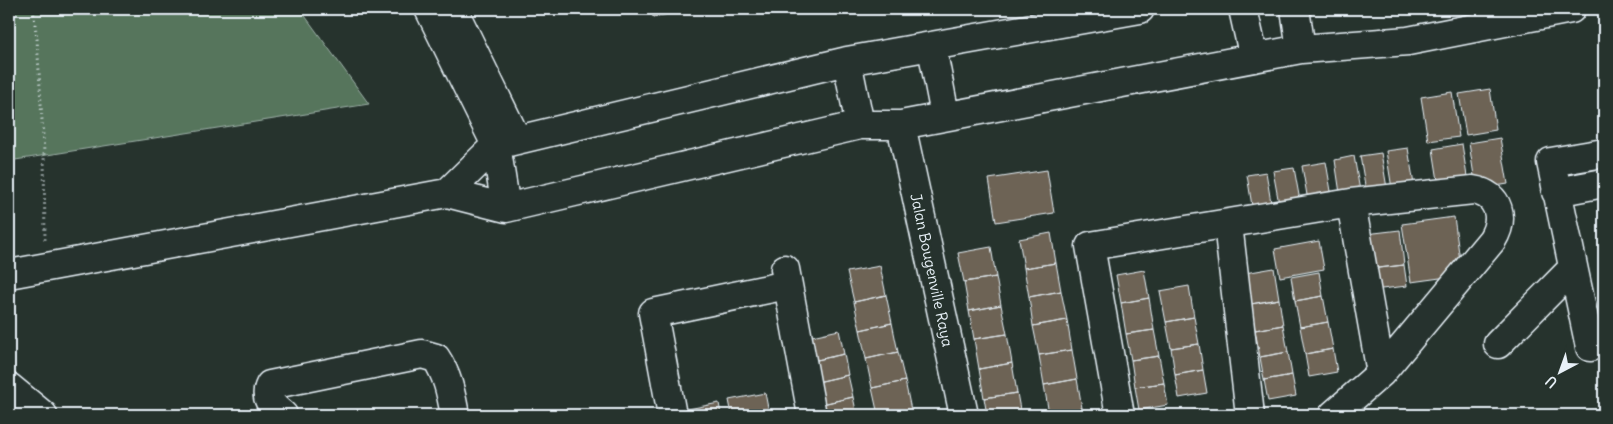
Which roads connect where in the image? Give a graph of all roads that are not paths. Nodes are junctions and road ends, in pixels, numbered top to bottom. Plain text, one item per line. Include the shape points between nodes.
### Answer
1 (428, 9) edge
2 (453, 9) edge
3 (1140, 9) edge
4 (1244, 9) edge
5 (1295, 9) edge
6 (1571, 9) edge
7 (932, 48) junction
8 (1302, 49) junction
9 (1254, 58) junction
10 (847, 61) junction
11 (945, 115) junction
12 (860, 125) junction
13 (900, 125) junction
14 (506, 142) junction
15 (1604, 153) edge
16 (1604, 183) edge
17 (1556, 192) junction
18 (447, 193) junction
19 (1351, 203) junction
20 (506, 208) junction
21 (1228, 224) junction
22 (1573, 268) junction
23 (9, 274) edge
24 (1498, 344) dead end
25 (1590, 347) dead end
26 (1381, 373) junction
27 (9, 387) edge
28 (43, 415) edge
29 (283, 415) edge
30 (456, 415) edge
31 (672, 415) edge
32 (812, 415) edge
33 (964, 415) edge
34 (1120, 415) edge
35 (1250, 415) edge
36 (1333, 415) edge

1 - 14 street
2 - 14 street
3 - 7 street
4 - 9 street
5 - 8 street
6 - 8 street via 1408,41
7 - 10 street
7 - 11 street
8 - 9 street
9 - 11 street
10 - 12 street
10 - 14 street
11 - 13 street
12 - 13 street
12 - 20 street
13 - 33 street, Jalan Bougenville Raya
14 - 18 street
14 - 20 street
15 - 17 street via 1551,162
16 - 17 street
17 - 22 street
18 - 20 street
18 - 23 street
19 - 21 street
19 - 26 street
19 - 26 street via 1473,190 1481,191 1494,200 1500,218 1498,231 1492,240
21 - 34 street via 1088,237
21 - 35 street
22 - 24 street
22 - 25 street
26 - 36 street
27 - 28 street
29 - 30 street via 269,403 270,385 422,354 436,358 444,370
31 - 32 street via 653,312 786,277

